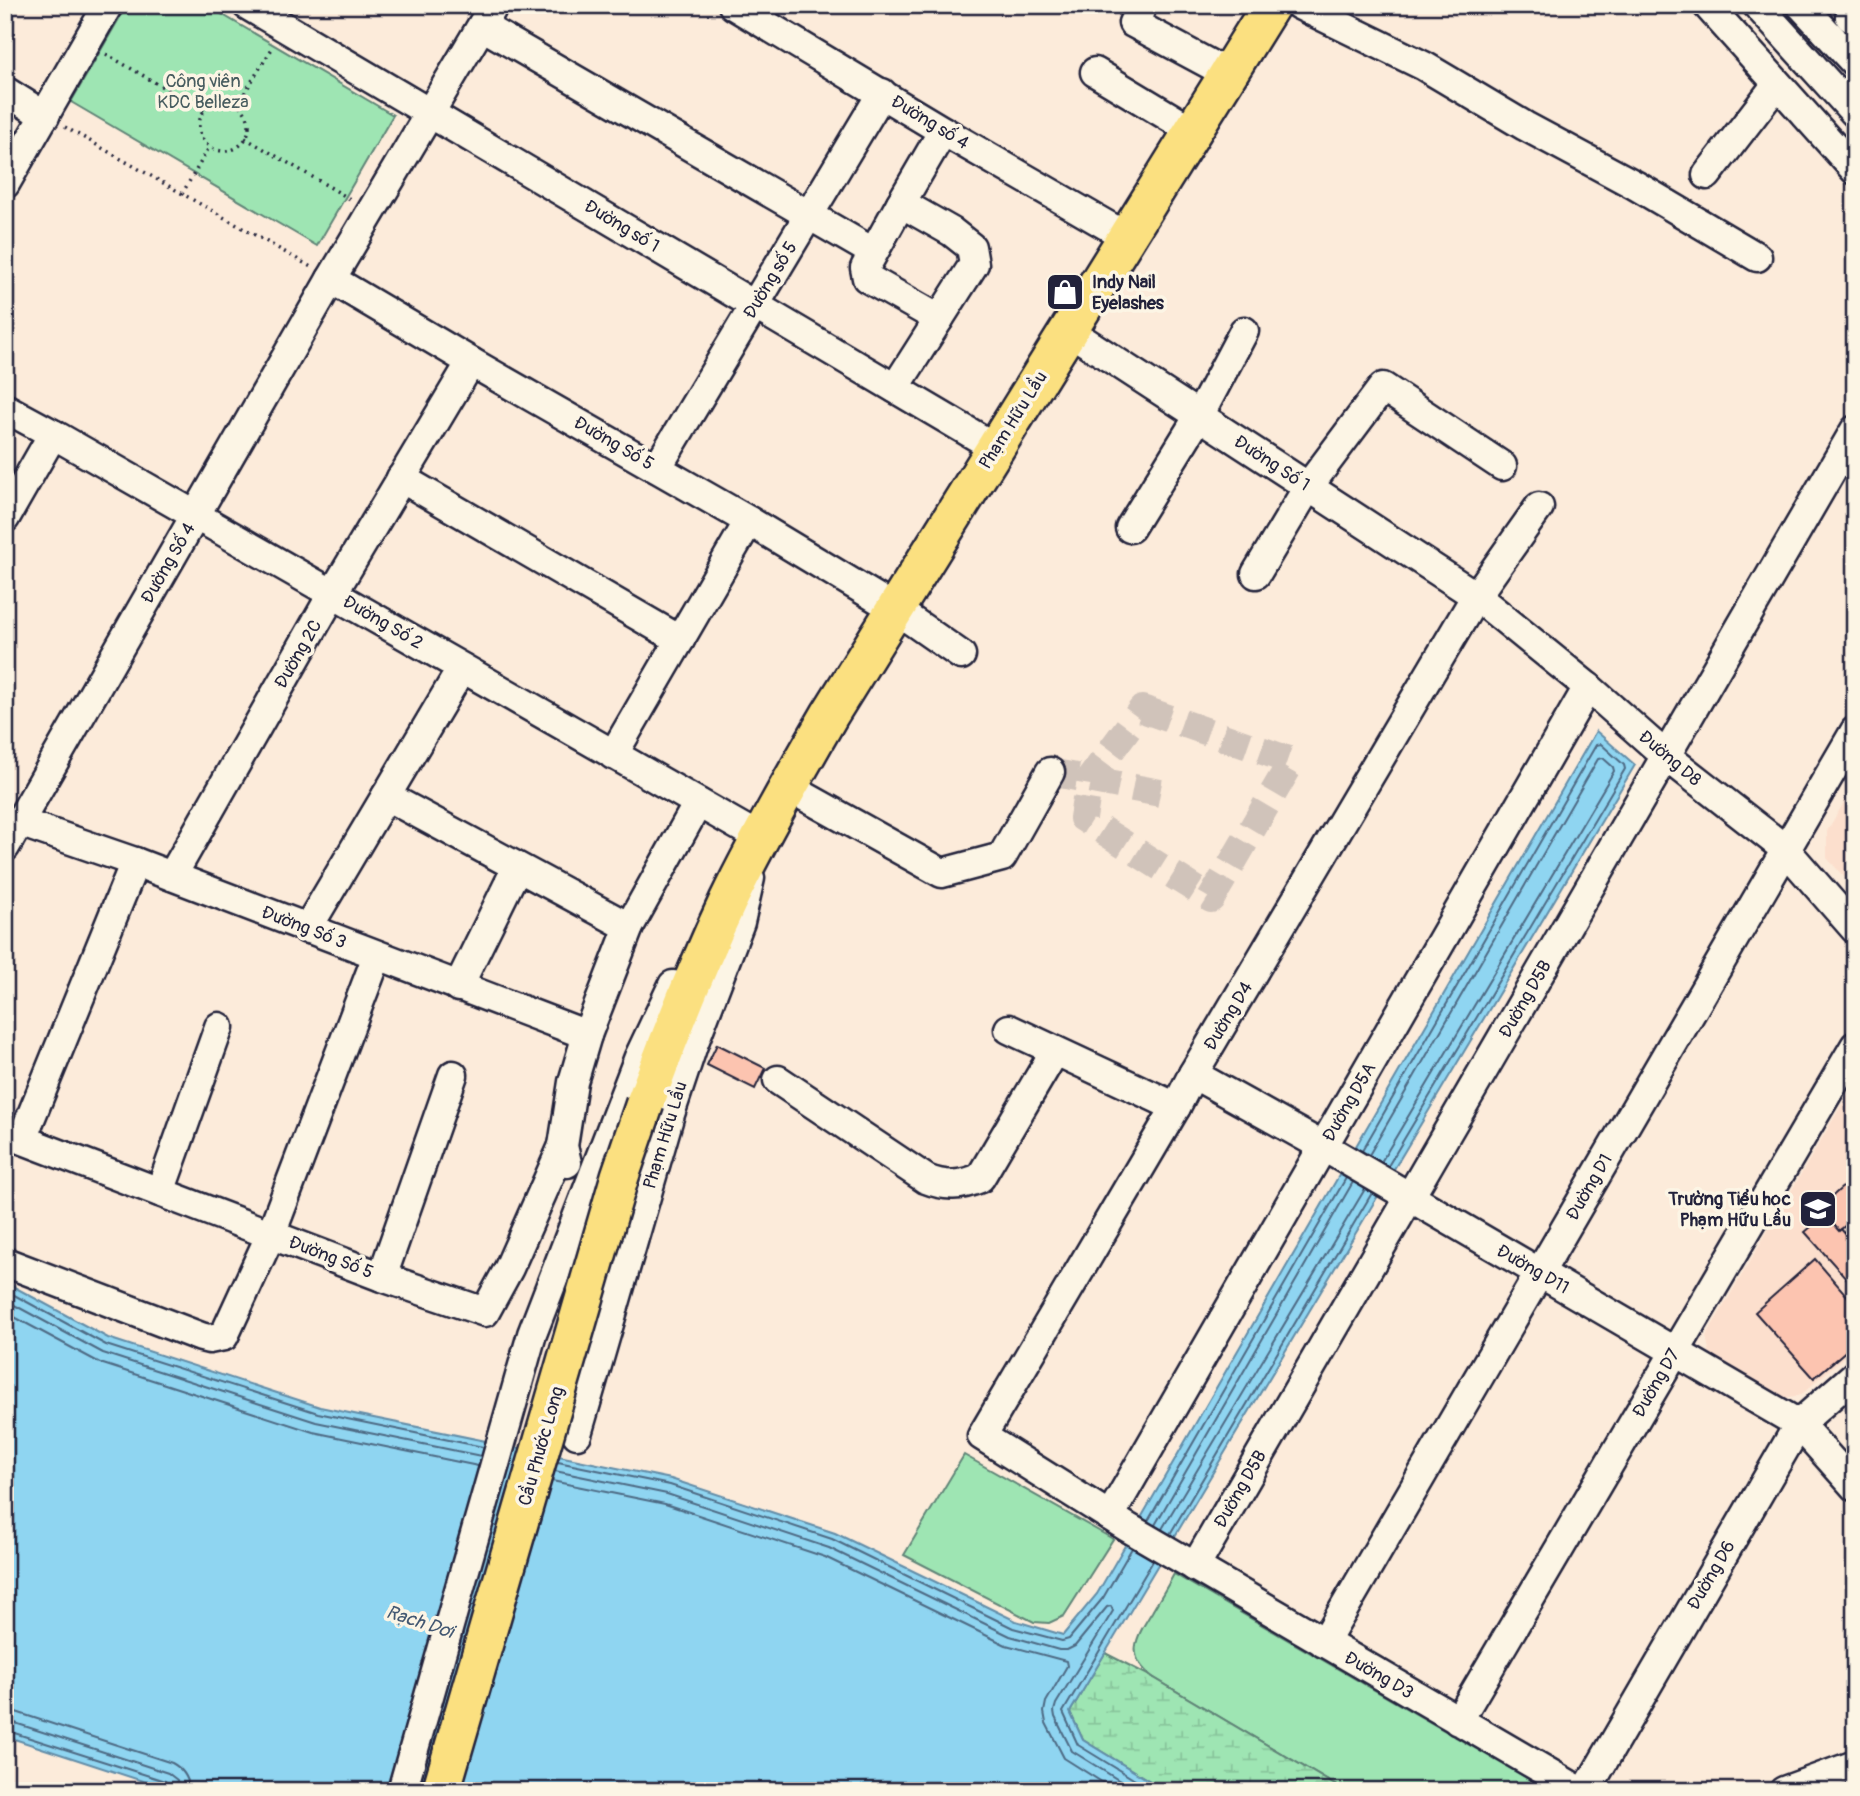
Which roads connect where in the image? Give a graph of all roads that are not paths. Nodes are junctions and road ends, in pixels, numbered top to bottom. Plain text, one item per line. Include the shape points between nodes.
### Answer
1 (108, 5) edge
2 (247, 5) edge
3 (733, 5) edge
4 (1143, 5) edge
5 (1271, 5) edge
6 (1299, 5) edge
7 (1707, 5) edge
8 (1757, 5) edge
9 (1801, 5) edge
10 (1855, 8) edge
11 (488, 15) edge
12 (286, 19) edge
13 (1855, 20) edge
14 (1855, 63) edge
15 (1095, 72) dead end
16 (1228, 74) junction
17 (1777, 84) junction
18 (5, 91) edge
19 (882, 93) junction
20 (430, 113) junction
21 (1855, 113) edge
22 (45, 116) junction
23 (943, 131) junction
24 (1193, 131) junction
25 (1855, 170) edge
26 (1707, 176) dead end
27 (5, 184) edge
28 (901, 203) junction
29 (809, 215) junction
30 (1127, 237) junction
31 (873, 252) junction
32 (1757, 257) dead end
33 (331, 279) junction
34 (755, 305) junction
35 (939, 319) junction
36 (1069, 331) junction
37 (1244, 331) dead end
38 (471, 362) junction
39 (895, 388) junction
40 (5, 408) edge
41 (1199, 416) junction
42 (1855, 430) edge
43 (53, 434) junction
44 (996, 447) junction
45 (1502, 466) dead end
46 (657, 468) junction
47 (401, 478) junction
48 (1308, 487) junction
49 (1539, 507) dead end
50 (196, 515) junction
51 (5, 518) edge
52 (749, 520) junction
53 (1130, 528) dead end
54 (1256, 573) dead end
55 (333, 593) junction
56 (1476, 596) junction
57 (895, 609) junction
58 (680, 640) junction
59 (961, 655) dead end
60 (462, 668) junction
61 (1588, 687) junction
62 (1855, 731) edge
63 (614, 755) junction
64 (1666, 756) junction
65 (1050, 772) dead end
66 (788, 786) junction
67 (386, 796) junction
68 (698, 803) junction
69 (19, 822) junction
70 (760, 838) junction
71 (5, 847) edge
72 (1785, 849) junction
73 (135, 862) junction
74 (517, 867) junction
75 (172, 876) junction
76 (629, 927) junction
77 (307, 929) junction
78 (1855, 929) edge
79 (377, 956) junction
80 (458, 987) junction
81 (219, 1027) dead end
82 (1009, 1030) dead end
83 (587, 1035) junction
84 (1855, 1046) edge
85 (1055, 1051) junction
86 (453, 1074) dead end
87 (1193, 1074) junction
88 (778, 1080) dead end
89 (645, 1103) joint
90 (1176, 1107) junction
91 (14, 1136) edge
92 (563, 1146) junction
93 (1334, 1153) junction
94 (160, 1192) junction
95 (1404, 1194) junction
96 (577, 1216) junction
97 (271, 1234) junction
98 (5, 1262) edge
99 (1539, 1273) junction
100 (383, 1277) junction
101 (534, 1329) junction
102 (603, 1342) junction
103 (1675, 1352) junction
104 (1855, 1375) edge
105 (1799, 1424) junction
106 (577, 1434) dead end
107 (1855, 1487) edge
108 (1118, 1522) junction
109 (1187, 1562) junction
110 (1324, 1643) junction
111 (1458, 1721) junction
112 (1855, 1765) edge
113 (402, 1791) edge
114 (441, 1791) edge
115 (1580, 1791) edge
116 (1586, 1791) edge
117 (1784, 1791) edge

1 - 22 street
2 - 12 street, Đường số 1
3 - 19 street, Đường số 4
4 - 16 street via 1133,23
5 - 16 main road, Phạm Hữu Lầu
6 - 32 street via 1424,66
7 - 17 street
8 - 21 street
9 - 14 street
10 - 13 street via 1850,17
11 - 20 street
11 - 29 street
12 - 20 street, Đường số 1
15 - 24 street
16 - 24 main road, Phạm Hữu Lầu
17 - 25 street
17 - 26 street
18 - 22 street
19 - 23 street, Đường số 4
19 - 29 street, Đường số 5
20 - 33 street
20 - 34 street, Đường số 1
22 - 27 street
23 - 28 street
23 - 30 street, Đường số 4
24 - 30 main road, Phạm Hữu Lầu
28 - 31 street
28 - 35 street via 971,247 974,264
29 - 31 street
29 - 34 street, Đường số 5
30 - 36 main road, Phạm Hữu Lầu
31 - 35 street via 864,268 867,278
33 - 38 street, Đường Số 5
33 - 50 street, Đường Số 4
34 - 39 street, Đường số 1
34 - 46 street, Đường số 5
35 - 39 street
36 - 41 street, Đường Số 1
36 - 44 main road, Phạm Hữu Lầu
37 - 41 street
38 - 46 street, Đường Số 5
38 - 47 street, Đường 2C
39 - 44 street, Đường số 1
40 - 43 street, Đường Số 2
41 - 48 street, Đường Số 1
41 - 53 street
42 - 64 street, Đường D5B
43 - 50 street, Đường Số 2
43 - 51 street
44 - 57 main road, Phạm Hữu Lầu
45 - 48 street via 1383,387
46 - 52 street, Đường Số 5
47 - 55 street, Đường 2C
47 - 58 street
48 - 54 street
48 - 56 street, Đường Số 1
49 - 56 street, Đường D4
50 - 55 street, Đường Số 2
50 - 69 street, Đường Số 4
52 - 57 street, Đường Số 5
52 - 58 street
55 - 60 street, Đường Số 2
55 - 75 street, Đường 2C
56 - 61 street, Đường D8
56 - 87 street, Đường D4
57 - 59 street, Đường Số 5
57 - 66 main road, Phạm Hữu Lầu
58 - 63 street
60 - 63 street, Đường Số 2
60 - 67 street
61 - 64 street, Đường D8
61 - 93 street, Đường D5A
62 - 72 street, Đường D1
63 - 68 street, Đường Số 2
64 - 72 street, Đường D8
64 - 95 street, Đường D5B
65 - 66 street via 1002,857 942,873
66 - 70 main road, Phạm Hữu Lầu
67 - 74 street
67 - 77 street
68 - 70 street, Đường Số 2
68 - 76 street
69 - 71 street, Đường Số 4
69 - 73 street, Đường Số 3
70 - 89 main road, Phạm Hữu Lầu via 699,966
70 - 96 street, Phạm Hữu Lầu via 725,888 667,999 639,1057
70 - 102 street, Phạm Hữu Lầu via 740,922 670,1114
72 - 78 street, Đường D8
72 - 99 street, Đường D1
73 - 75 street, Đường Số 3
73 - 91 street
74 - 76 street
74 - 80 street
75 - 77 street, Đường Số 3
76 - 83 street
77 - 79 street, Đường Số 3
79 - 80 street, Đường Số 3
79 - 97 street
80 - 83 street, Đường Số 3
81 - 94 street
82 - 85 street
83 - 92 street via 573,1082
84 - 103 street, Đường D7
85 - 88 street via 980,1178 953,1186 926,1179
85 - 90 street
86 - 100 street
87 - 90 street, Đường D4
87 - 93 street, Đường D11
89 - 114 main road, Cầu Phước Long, bridge
90 - 108 street, Đường D4 via 982,1436
91 - 94 street, Đường Số 5
92 - 96 street
92 - 100 street, Đường Số 5 via 485,1312
93 - 95 street, Đường D11
93 - 108 street, Đường D5A
94 - 97 street, Đường Số 5
95 - 99 street, Đường D11
95 - 109 street, Đường D5B
96 - 101 street, Phạm Hữu Lầu
97 - 98 street via 223,1336 209,1339
97 - 100 street, Đường Số 5
99 - 103 street, Đường D11
99 - 110 street, Đường D1
101 - 102 street
101 - 113 street
102 - 106 street, Phạm Hữu Lầu
103 - 105 street, Đường D11
103 - 111 street, Đường D7
104 - 105 street, Đường D6
105 - 107 street, Đường D11
105 - 116 street, Đường D6
108 - 109 street, Đường D3
109 - 110 street, Đường D3
110 - 111 street, Đường D3
111 - 115 street, Đường D3
112 - 117 street

